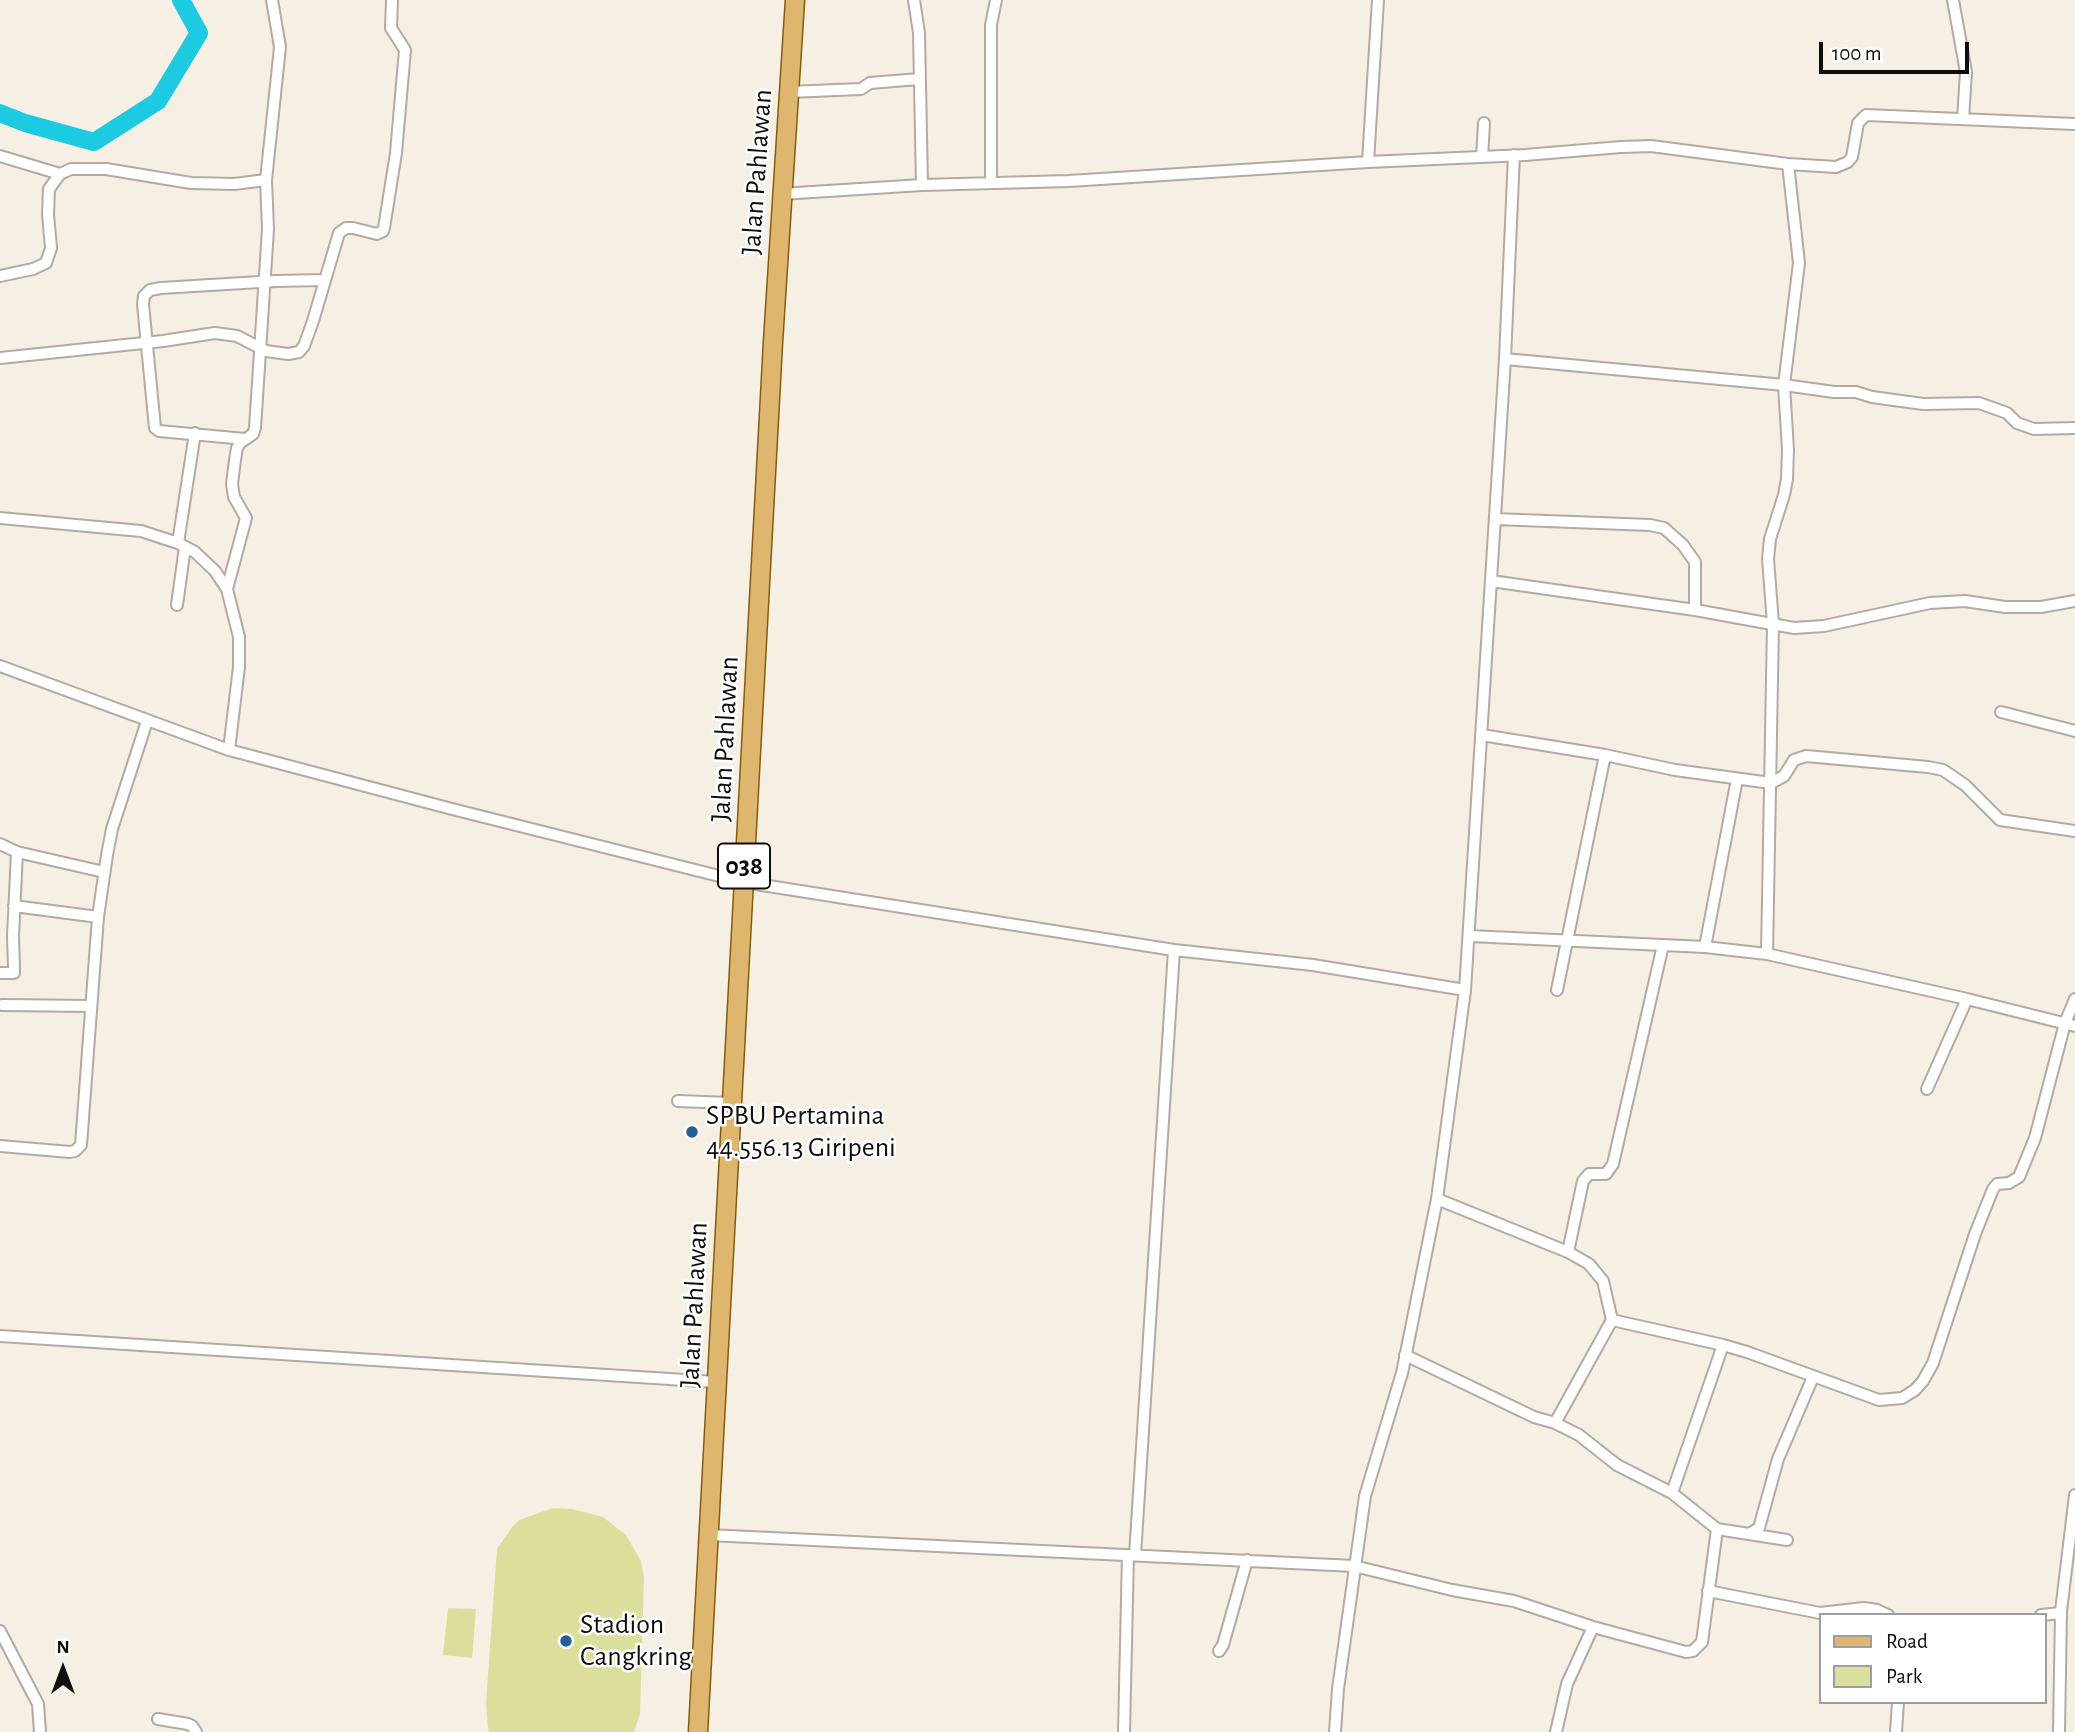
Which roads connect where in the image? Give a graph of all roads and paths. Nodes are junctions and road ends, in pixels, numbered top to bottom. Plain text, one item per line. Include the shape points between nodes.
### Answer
1 (272, 0) edge
2 (392, 0) edge
3 (795, 0) edge
4 (914, 0) edge
5 (996, 0) edge
6 (1378, 0) edge
7 (1953, 0) edge
8 (919, 79) junction
9 (788, 92) junction
10 (1963, 119) junction
11 (1484, 123) dead end
12 (2075, 124) edge
13 (1514, 155) junction
14 (0, 156) edge
15 (1482, 157) junction
16 (1368, 162) junction
17 (1788, 164) junction
18 (60, 174) junction
19 (266, 180) junction
20 (991, 183) junction
21 (922, 186) junction
22 (781, 194) junction
23 (0, 276) edge
24 (323, 280) junction
25 (264, 282) junction
26 (148, 343) junction
27 (260, 348) junction
28 (0, 358) edge
29 (1505, 359) junction
30 (1784, 385) junction
31 (2075, 428) edge
32 (195, 433) junction
33 (245, 439) junction
34 (0, 518) edge
35 (1495, 519) junction
36 (182, 545) junction
37 (1491, 581) junction
38 (227, 589) junction
39 (2075, 601) edge
40 (177, 605) dead end
41 (1695, 610) junction
42 (1773, 624) junction
43 (0, 666) edge
44 (2001, 712) dead end
45 (147, 721) junction
46 (2075, 731) edge
47 (1482, 735) junction
48 (229, 750) junction
49 (1605, 755) junction
50 (1737, 779) junction
51 (1770, 783) junction
52 (2075, 831) edge
53 (0, 844) edge
54 (17, 852) junction
55 (104, 873) junction
56 (743, 882) junction
57 (14, 906) junction
58 (98, 917) junction
59 (1470, 936) junction
60 (1566, 942) junction
61 (1663, 945) junction
62 (1705, 947) junction
63 (1174, 950) junction
64 (1767, 954) junction
65 (0, 973) edge
66 (1465, 990) junction
67 (1557, 990) dead end
68 (1967, 999) junction
69 (2075, 999) edge
70 (2, 1005) dead end
71 (91, 1006) junction
72 (2070, 1025) edge
73 (1927, 1089) dead end
74 (678, 1101) dead end
75 (731, 1103) junction
76 (0, 1146) edge
77 (1437, 1199) junction
78 (1568, 1252) junction
79 (1612, 1320) junction
80 (0, 1336) edge
81 (1723, 1345) junction
82 (1405, 1355) junction
83 (1813, 1377) junction
84 (716, 1382) junction
85 (1555, 1423) junction
86 (1672, 1493) junction
87 (2075, 1495) edge
88 (1717, 1529) junction
89 (1749, 1534) junction
90 (708, 1535) junction
91 (1787, 1539) dead end
92 (1131, 1555) junction
93 (1247, 1560) junction
94 (1354, 1566) junction
95 (1708, 1591) junction
96 (1829, 1613) edge
97 (1829, 1613) edge
98 (1884, 1613) edge
99 (2061, 1614) junction
100 (2047, 1615) edge
101 (1592, 1627) junction
102 (0, 1631) edge
103 (1219, 1651) dead end
104 (1898, 1704) edge
105 (158, 1719) dead end
106 (40, 1732) edge
107 (196, 1732) edge
108 (698, 1732) edge
109 (1124, 1732) edge
110 (1335, 1732) edge
111 (1556, 1732) edge
112 (1896, 1732) edge
113 (2059, 1732) edge

1 - 19 street via 279,47
2 - 24 street via 391,29 405,50 384,228 377,234 342,230
3 - 9 main road, Jalan Pahlawan / 038
4 - 8 street
5 - 20 street via 991,25
6 - 16 street
7 - 10 street via 1966,72
8 - 9 street via 870,83 860,89
8 - 21 street
9 - 22 main road, Jalan Pahlawan / 038
10 - 12 street
10 - 17 street via 1866,114 1858,122 1848,162 1836,167
11 - 15 street
13 - 15 street
13 - 17 street via 1651,146
13 - 29 street
14 - 18 street
15 - 16 street
16 - 20 street
17 - 30 street via 1799,263
18 - 19 street via 71,169 106,169 191,183
18 - 23 street via 47,202 49,260 33,269
19 - 25 street
20 - 21 street
21 - 22 street
22 - 56 main road, Jalan Pahlawan / 038
24 - 25 street
24 - 27 street via 299,352
25 - 26 street via 150,290 143,304
25 - 27 street
26 - 27 street via 221,333
26 - 28 street
26 - 32 street via 155,428
27 - 33 street via 255,428
29 - 30 street
29 - 35 street
30 - 31 street via 1923,404 1979,403 2034,429
30 - 42 street via 1786,487 1768,559
32 - 33 street
32 - 36 street
33 - 38 street via 237,448 232,484 246,518
34 - 36 street via 141,531
35 - 37 street
35 - 41 street via 1664,528 1695,562
36 - 38 street via 215,571
36 - 40 street
37 - 41 street
37 - 47 street
38 - 48 street via 239,637
39 - 42 street via 2041,607 1930,603 1824,626
41 - 42 street
42 - 51 street
43 - 45 street
44 - 46 street
45 - 48 street
45 - 55 street via 112,829
47 - 49 street
47 - 59 street
48 - 56 street
49 - 50 street
49 - 60 street
50 - 51 street
50 - 62 street
51 - 52 street via 1784,776 1794,760 1806,757 1928,767 1965,785 2000,820
51 - 64 street
53 - 54 street
54 - 55 street
54 - 57 street
55 - 58 street
56 - 63 street
56 - 75 main road, Jalan Pahlawan / 038
57 - 58 street
57 - 65 street via 14,973
58 - 71 street
59 - 60 street
59 - 66 street
60 - 61 street
60 - 67 street
61 - 62 street
61 - 78 street via 1613,1164 1606,1174 1589,1174 1583,1181
62 - 64 street
63 - 66 street via 1313,965
63 - 92 street
64 - 68 street
66 - 77 street
68 - 72 street
68 - 73 street
69 - 72 street
70 - 71 street
71 - 76 street via 79,1148 70,1152
72 - 83 street via 2019,1177 1993,1189 1923,1381 1907,1397 1879,1400
74 - 75 street
75 - 84 main road, Jalan Pahlawan / 038
77 - 78 street
77 - 82 street
78 - 79 street via 1589,1264 1602,1281
79 - 81 street
79 - 85 street
80 - 84 street
81 - 83 street
81 - 86 street
82 - 85 street
82 - 94 street via 1365,1496
83 - 89 street via 1779,1459 1759,1528
84 - 90 main road, Jalan Pahlawan / 038
85 - 86 street via 1579,1435 1617,1465
86 - 88 street
87 - 99 street
88 - 89 street
88 - 95 street
89 - 91 street
90 - 92 street
90 - 108 main road, Jalan Pahlawan / 038
92 - 93 street
92 - 109 street
93 - 94 street
93 - 103 street
94 - 101 street via 1514,1601
94 - 110 street
95 - 96 street
95 - 101 street via 1702,1642 1693,1651
97 - 98 street via 1864,1608
99 - 100 street
99 - 113 street
101 - 111 street via 1567,1684
102 - 106 street via 38,1704
104 - 112 street
105 - 107 street via 188,1724

